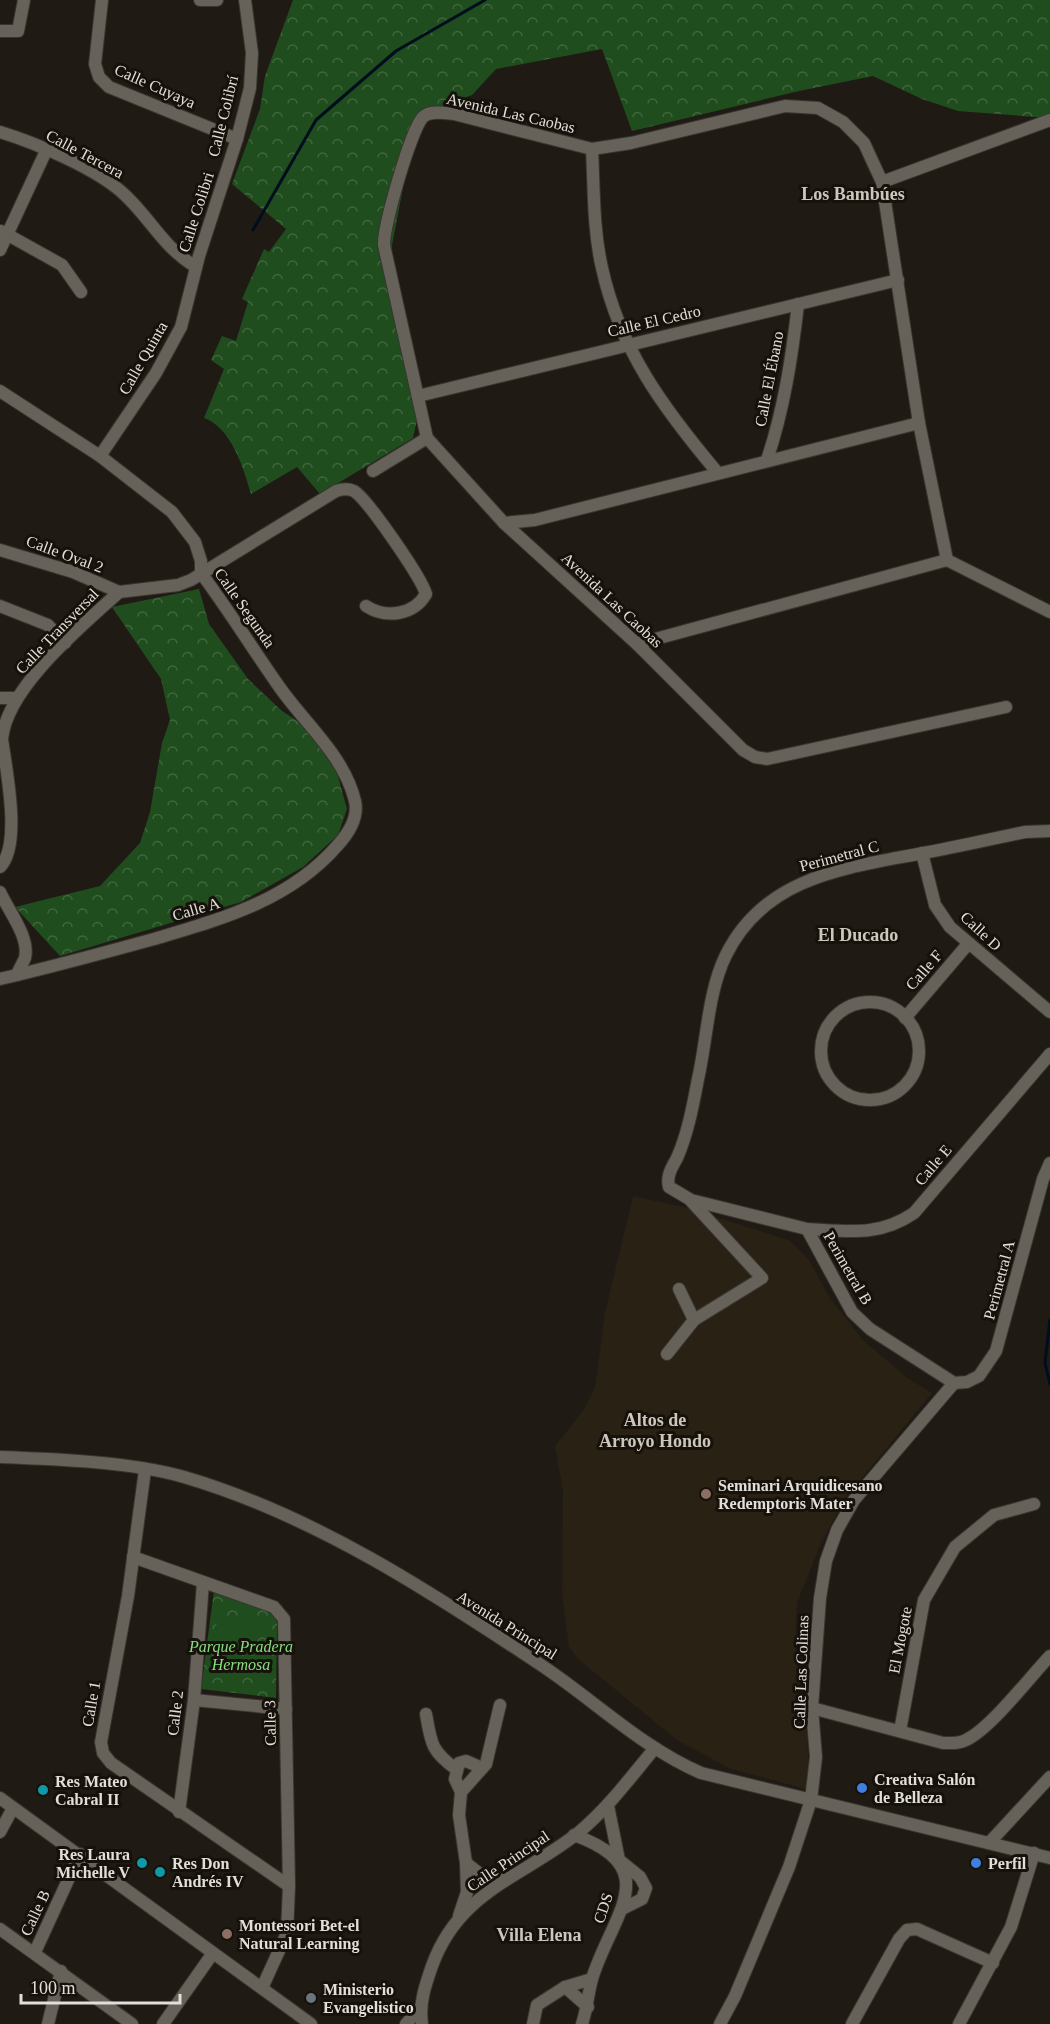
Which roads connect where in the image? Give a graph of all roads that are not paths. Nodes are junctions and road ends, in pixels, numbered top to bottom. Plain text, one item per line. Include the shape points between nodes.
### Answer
1 (24, 0) edge
2 (102, 0) edge
3 (200, 0) edge
4 (217, 0) edge
5 (245, 0) edge
6 (0, 31) edge
7 (1050, 120) edge
8 (0, 132) edge
9 (237, 139) junction
10 (592, 149) junction
11 (46, 151) junction
12 (228, 168) joint
13 (882, 182) junction
14 (4, 232) edge
15 (0, 250) edge
16 (196, 267) junction
17 (898, 280) junction
18 (81, 292) dead end
19 (798, 304) junction
20 (628, 345) junction
21 (0, 391) edge
22 (418, 396) junction
23 (919, 423) junction
24 (427, 438) junction
25 (100, 456) junction
26 (767, 460) junction
27 (373, 471) dead end
28 (717, 472) junction
29 (535, 520) junction
30 (504, 522) junction
31 (529, 545) junction
32 (0, 550) edge
33 (947, 560) junction
34 (201, 573) junction
35 (118, 592) junction
36 (0, 606) edge
37 (366, 606) dead end
38 (1050, 612) edge
39 (65, 643) junction
40 (637, 644) junction
41 (0, 698) edge
42 (15, 698) junction
43 (1006, 707) dead end
44 (2, 726) edge
45 (356, 804) joint
46 (1050, 831) edge
47 (922, 853) junction
48 (0, 867) edge
49 (0, 892) edge
50 (968, 944) junction
51 (17, 975) junction
52 (0, 979) edge
53 (1050, 1012) edge
54 (905, 1018) junction
55 (1050, 1054) edge
56 (1050, 1163) edge
57 (669, 1187) joint
58 (690, 1200) junction
59 (807, 1229) junction
60 (679, 1289) dead end
61 (694, 1320) junction
62 (667, 1354) dead end
63 (954, 1383) junction
64 (0, 1456) edge
65 (145, 1470) junction
66 (1034, 1504) dead end
67 (133, 1557) junction
68 (203, 1583) junction
69 (1050, 1656) edge
70 (194, 1700) junction
71 (500, 1705) dead end
72 (286, 1708) junction
73 (812, 1708) junction
74 (426, 1714) dead end
75 (900, 1731) junction
76 (655, 1748) junction
77 (482, 1768) junction
78 (456, 1769) junction
79 (1050, 1777) edge
80 (461, 1792) junction
81 (0, 1798) edge
82 (812, 1800) junction
83 (608, 1806) junction
84 (13, 1808) junction
85 (179, 1812) junction
86 (0, 1832) edge
87 (574, 1835) junction
88 (989, 1843) junction
89 (1034, 1853) junction
90 (80, 1854) junction
91 (1050, 1858) edge
92 (619, 1860) junction
93 (466, 1863) junction
94 (508, 1878) junction
95 (289, 1886) junction
96 (622, 1909) junction
97 (459, 1917) junction
98 (0, 1929) edge
99 (35, 1952) junction
100 (213, 1953) junction
101 (993, 1963) junction
102 (61, 1971) junction
103 (592, 1979) junction
104 (564, 1987) junction
105 (262, 1988) junction
106 (588, 2007) junction
107 (420, 2008) junction
108 (48, 2024) edge
109 (132, 2024) edge
110 (163, 2024) edge
111 (311, 2024) edge
112 (406, 2024) edge
113 (422, 2024) edge
114 (533, 2024) edge
115 (582, 2024) edge
116 (720, 2024) edge
117 (852, 2024) edge
118 (959, 2024) edge

1 - 6 street via 18,31
2 - 9 street, Calle Cuyaya via 95,64 99,77 109,87
3 - 4 street
5 - 9 street, Calle Colibrí via 252,53 250,88
7 - 13 street
8 - 11 street, Calle Tercera
9 - 12 street, Calle Colibrí
10 - 13 street, Avenida Las Caobas via 785,106 818,108 843,122 864,142
10 - 20 street via 601,267
10 - 22 street, Avenida Las Caobas via 454,114 431,113 422,118 410,142 383,235
11 - 14 street
11 - 16 street, Calle Tercera via 108,181 128,198 175,254
12 - 16 street, Calle Colibri
13 - 17 street, Avenida Las Caobas
14 - 15 street
14 - 18 street via 62,265
16 - 25 street, Calle Quinta via 181,327 156,373
17 - 19 street, Calle El Cedro
17 - 23 street, Avenida Las Caobas
19 - 20 street, Calle El Cedro
19 - 26 street, Calle El Ébano via 792,356
20 - 22 street, Calle El Cedro
20 - 28 street via 672,418
21 - 25 street, Calle Segunda
22 - 24 street, Avenida Las Caobas
23 - 26 street
23 - 33 street, Avenida Las Caobas
24 - 27 street
24 - 30 street, Avenida Las Caobas
25 - 34 street, Calle Segunda via 172,512 195,542
26 - 28 street
28 - 29 street
29 - 30 street
29 - 31 street
30 - 31 street, Avenida Las Caobas
31 - 40 street, Avenida Las Caobas
32 - 35 street, Calle Oval 2 via 73,572
33 - 38 street
33 - 40 street
34 - 35 street via 178,585
34 - 37 street via 336,490 353,490 417,572 426,594 403,612 375,612
34 - 45 street, Calle Segunda via 279,687 339,764
35 - 39 street, Calle Transversal
36 - 39 street via 48,625
39 - 42 street, Calle Transversal
40 - 43 street, Avenida Las Caobas via 743,750 755,757 767,759
41 - 42 street
42 - 44 street, Calle Transversal
44 - 48 street, Calle Transversal via 11,850
45 - 51 street, Calle A via 353,823 343,840 307,875 277,895 232,916
46 - 47 street, Perimetral C via 1025,832
47 - 50 street, Calle D via 935,905
47 - 57 street, Perimetral C via 831,872 796,884 767,904 746,926 726,956 711,1006 699,1077 682,1145 667,1179
49 - 51 street via 19,927 26,956
50 - 53 street, Calle D
50 - 54 street, Calle F
51 - 52 street, Calle A
54 - 54 street via 914,1030 918,1058 914,1072 900,1089 881,1099 866,1100 852,1096 829,1078 822,1058 823,1036 839,1012 866,1002 887,1006
55 - 59 street, Calle E via 914,1213 885,1229 868,1232
56 - 63 street, Perimetral A via 996,1351 979,1377
57 - 58 street, Perimetral B
58 - 59 street, Perimetral B
58 - 61 street via 762,1278
59 - 63 street, Perimetral B via 852,1312 870,1329
60 - 61 street
61 - 62 street
63 - 73 street, Calle Las Colinas via 854,1500 837,1530 826,1561 820,1598
64 - 65 street, Avenida Principal
65 - 67 street, Calle 1
65 - 76 street, Avenida Principal via 183,1477 238,1495 369,1557 552,1672
66 - 75 street, El Mogote via 994,1515 955,1547 924,1600
67 - 68 street, Calle 3
67 - 85 street, Calle 1 via 101,1742 111,1763
68 - 70 street, Calle 2
68 - 72 street, Calle 3 via 281,1612
69 - 75 street via 966,1741 943,1743
70 - 72 street
70 - 85 street, Calle 2
71 - 77 street
72 - 95 street, Calle 3
73 - 75 street
73 - 82 street, Calle Las Colinas via 816,1757
74 - 78 street via 432,1747
76 - 82 street, Avenida Principal via 701,1773
76 - 83 street, Calle Principal
77 - 78 street via 466,1761
77 - 80 street
78 - 80 street via 455,1779
79 - 88 street
80 - 93 street via 459,1815
81 - 84 street
82 - 88 street, Avenida Principal
82 - 116 street, Calle Las Colinas via 789,1868
83 - 87 street, Calle Principal
83 - 92 street, CDS
84 - 86 street
84 - 90 street
85 - 95 street, Calle 1
87 - 92 street via 600,1845
87 - 94 street, Calle Principal
88 - 89 street, Avenida Principal
89 - 91 street, Avenida Principal
89 - 101 street via 1011,1927
90 - 99 street, Calle B
90 - 100 street
92 - 96 street, CDS via 626,1890
92 - 96 street via 640,1877 646,1888 642,1899
93 - 94 street via 485,1878
93 - 97 street via 466,1892
94 - 97 street, Calle Principal
95 - 105 street, Calle 3 via 287,1933
96 - 103 street, CDS
97 - 107 street, Calle Principal via 440,1944
98 - 99 street
99 - 102 street
100 - 105 street
100 - 110 street
101 - 117 street via 917,1929 907,1930
101 - 118 street
102 - 108 street
102 - 109 street
103 - 104 street
103 - 106 street, CDS
104 - 106 street
104 - 114 street via 537,2005
105 - 111 street
106 - 115 street, CDS
107 - 112 street
107 - 113 street, Calle Principal

